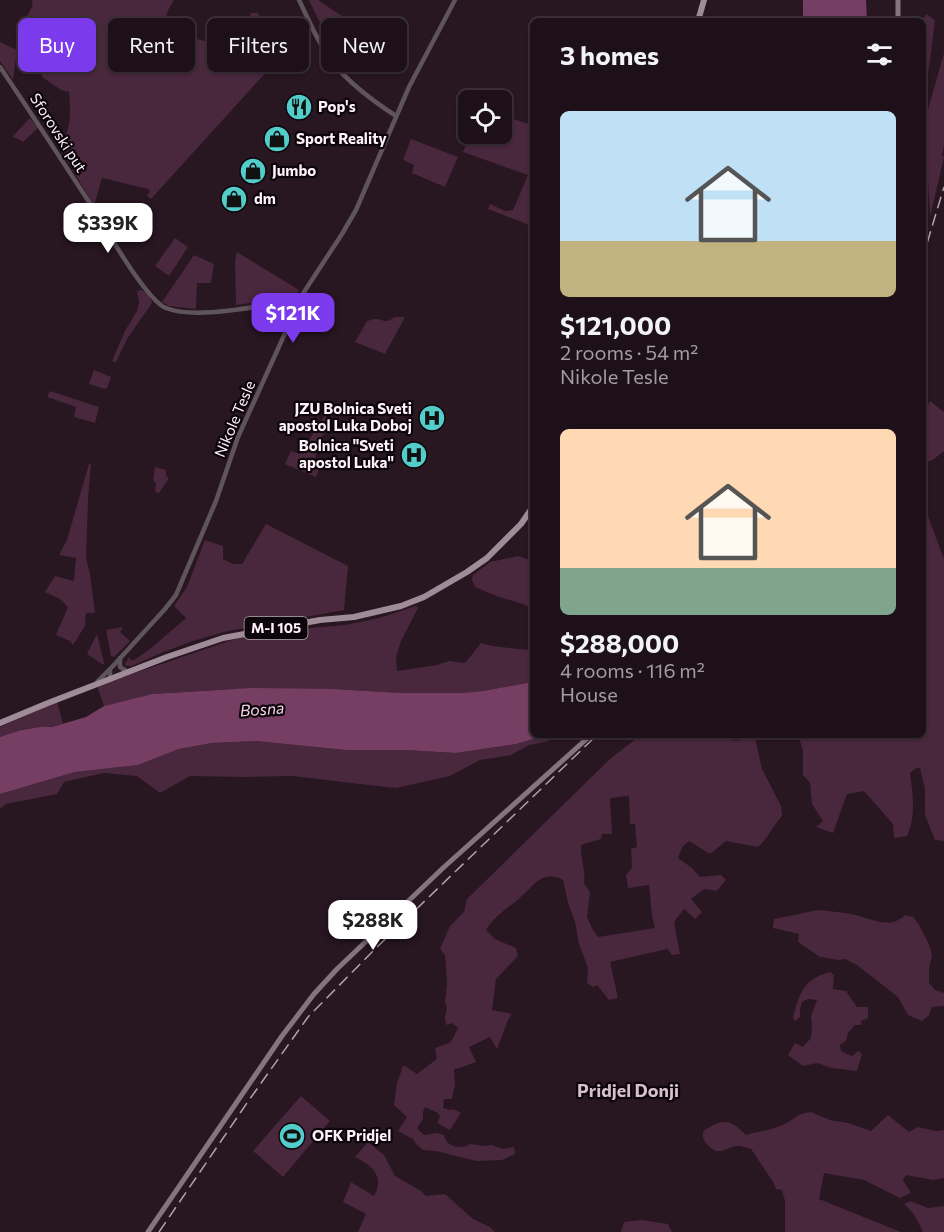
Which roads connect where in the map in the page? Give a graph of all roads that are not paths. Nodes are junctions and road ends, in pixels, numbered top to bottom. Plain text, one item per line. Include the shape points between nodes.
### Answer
1 (299, 0) edge
2 (455, 0) edge
3 (704, 0) edge
4 (898, 0) edge
5 (699, 18) edge
6 (898, 18) edge
7 (0, 67) edge
8 (396, 116) junction
9 (296, 309) junction
10 (530, 511) edge
11 (121, 656) junction
12 (110, 669) junction
13 (128, 672) junction
14 (110, 678) junction
15 (94, 685) junction
16 (0, 723) edge
17 (588, 738) edge
18 (148, 1232) edge

1 - 8 street via 333,63 365,94
2 - 8 street, Nikole Tesle
3 - 5 main road
4 - 6 main road
7 - 9 street, Sforovski put via 157,303 171,310 194,312 275,304
8 - 9 street, Nikole Tesle via 356,210
9 - 11 street, Nikole Tesle via 238,438 176,595
10 - 13 main road, M-I 105 via 487,558 424,597 354,617 223,638
11 - 12 street, Nikole Tesle
11 - 13 street via 120,667
12 - 14 street
12 - 15 street, Nikole Tesle
13 - 14 main road, M-I 105
14 - 15 main road, M-I 105
15 - 16 main road, M-I 105
17 - 18 main road via 443,868 320,987

